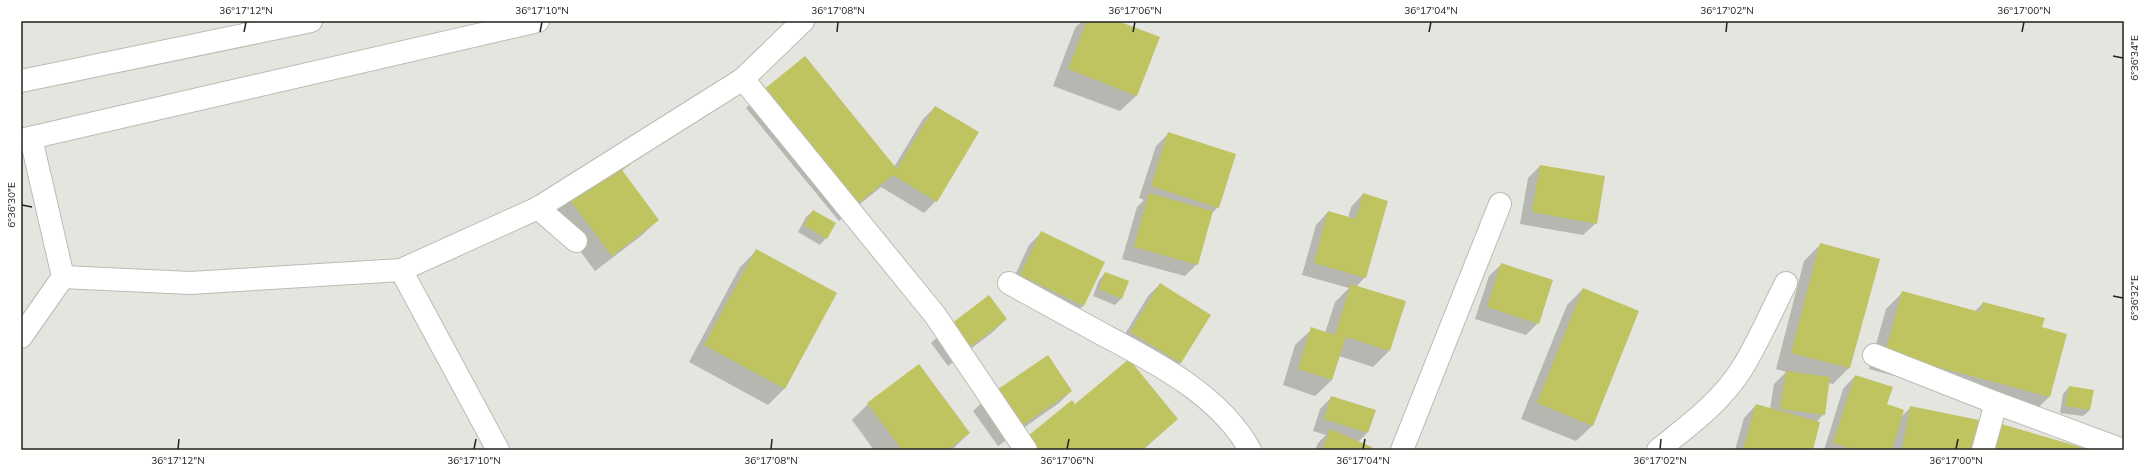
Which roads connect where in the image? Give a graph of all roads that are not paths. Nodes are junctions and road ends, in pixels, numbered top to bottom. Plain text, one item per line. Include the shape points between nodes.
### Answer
1 (311, 21) edge
2 (538, 21) edge
3 (802, 21) edge
4 (743, 79) junction
5 (21, 81) edge
6 (26, 139) edge
7 (1500, 204) dead end
8 (538, 208) junction
9 (576, 241) dead end
10 (401, 270) junction
11 (62, 277) junction
12 (1009, 283) dead end
13 (1786, 284) dead end
14 (21, 337) edge
15 (1874, 355) dead end
16 (1996, 403) junction
17 (498, 450) edge
18 (1026, 450) edge
19 (1250, 450) edge
20 (1402, 450) edge
21 (1658, 450) edge
22 (1983, 450) edge
23 (2123, 450) edge

1 - 5 main road
2 - 6 main road
3 - 4 main road
4 - 8 main road
4 - 18 main road via 935,314
6 - 11 main road
7 - 20 main road
8 - 9 main road
8 - 10 main road
10 - 11 main road via 190,283
10 - 17 main road
11 - 14 main road
12 - 19 main road via 1160,365 1222,411
13 - 21 main road via 1740,370 1697,420
15 - 16 main road
16 - 22 main road
16 - 23 main road

